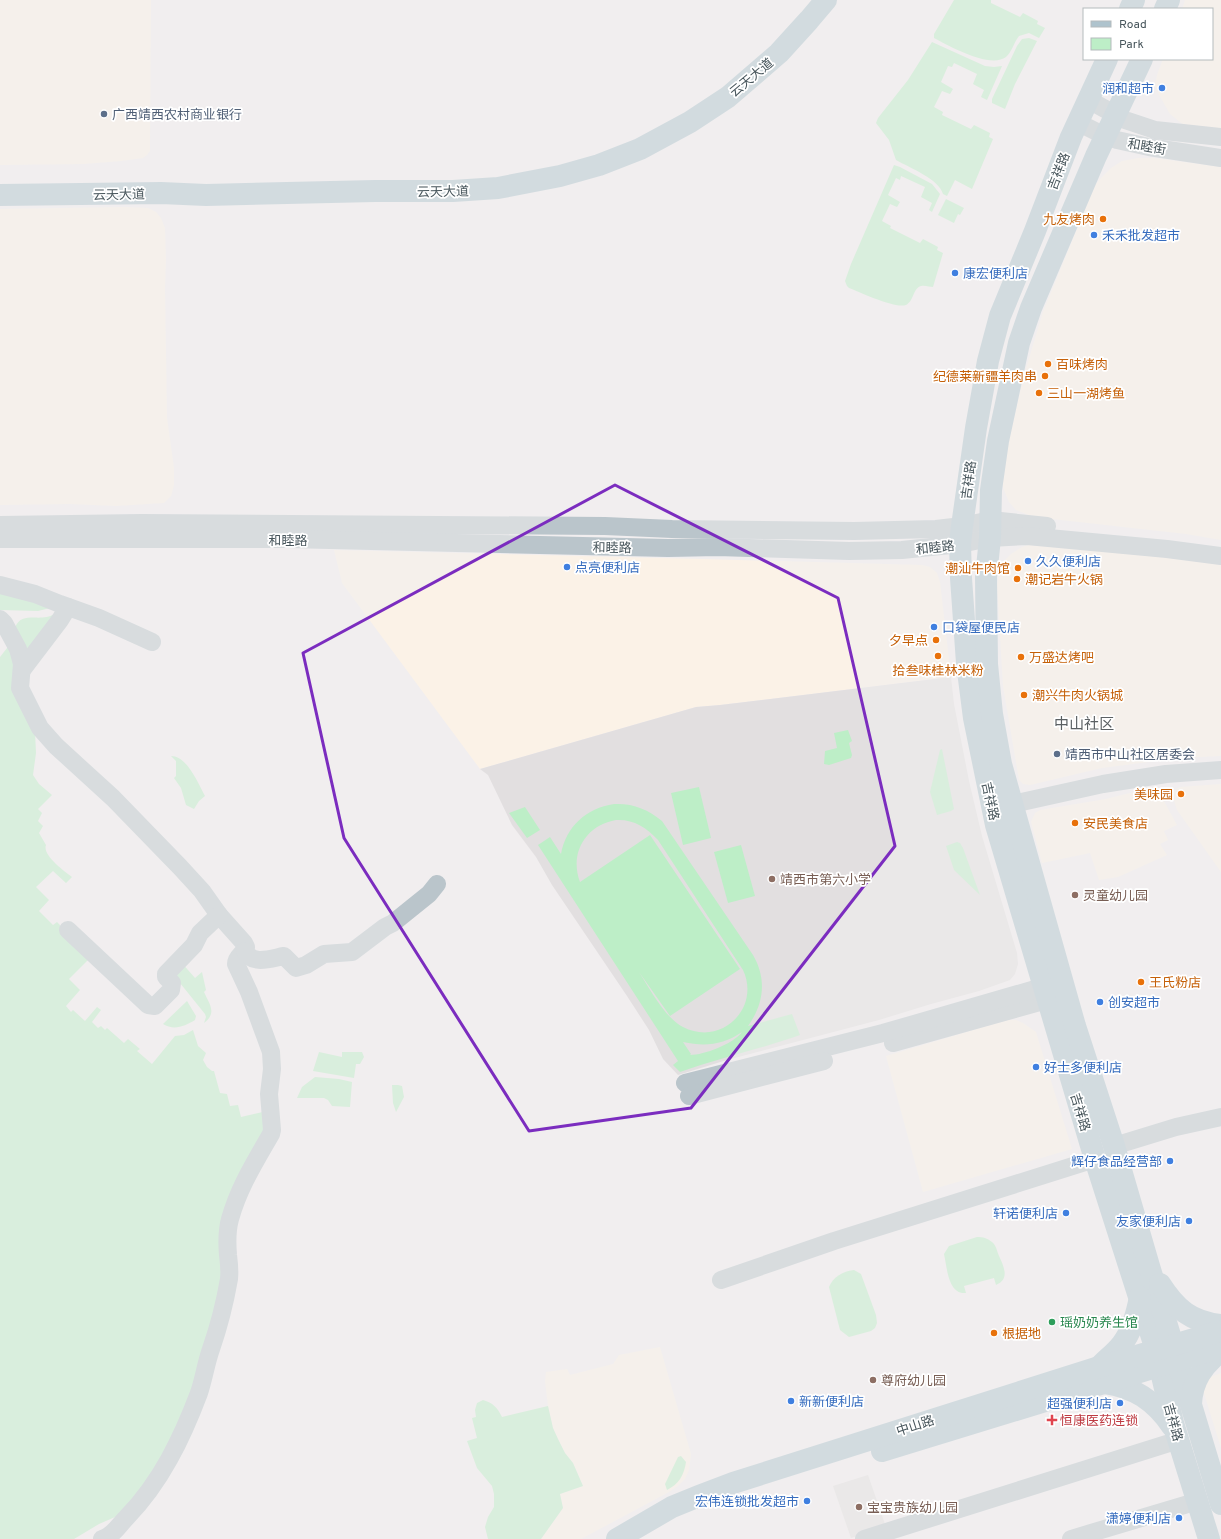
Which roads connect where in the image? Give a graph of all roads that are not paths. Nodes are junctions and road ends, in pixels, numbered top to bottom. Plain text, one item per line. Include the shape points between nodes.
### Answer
1 (807, 0) edge
2 (826, 0) edge
3 (1106, 60) edge
4 (1142, 60) edge
5 (1087, 99) junction
6 (1117, 114) junction
7 (1077, 122) junction
8 (1105, 136) junction
9 (1221, 137) edge
10 (1221, 158) edge
11 (0, 179) edge
12 (0, 194) edge
13 (0, 525) edge
14 (990, 529) junction
15 (961, 535) junction
16 (0, 539) edge
17 (1221, 546) edge
18 (1221, 556) edge
19 (0, 585) edge
20 (68, 607) junction
21 (0, 619) edge
22 (152, 642) dead end
23 (22, 670) junction
24 (1221, 770) edge
25 (1005, 800) junction
26 (1023, 838) junction
27 (1002, 847) junction
28 (436, 884) dead end
29 (219, 915) junction
30 (68, 930) dead end
31 (245, 951) junction
32 (1055, 991) junction
33 (687, 1090) dead end
34 (1221, 1117) edge
35 (1114, 1146) junction
36 (1095, 1159) junction
37 (1149, 1266) junction
38 (721, 1280) dead end
39 (1140, 1297) junction
40 (1221, 1326) edge
41 (1221, 1331) edge
42 (1221, 1347) edge
43 (1221, 1351) edge
44 (1167, 1356) junction
45 (1102, 1375) junction
46 (1191, 1406) junction
47 (1178, 1437) junction
48 (1198, 1502) junction
49 (1221, 1504) edge
50 (102, 1539) edge
51 (617, 1539) edge
52 (645, 1539) edge
53 (864, 1539) edge
54 (1071, 1539) edge
55 (1209, 1539) edge

1 - 11 main road, 云天大道 via 752,59 702,99 625,142 584,158 559,164 514,173 418,181
2 - 12 main road, 云天大道 via 779,53 728,97 690,122 640,149 599,165 553,178 498,188 453,191 206,195
3 - 5 main road, 吉祥路
4 - 6 main road, 吉祥路
5 - 6 street, 和睦街
5 - 7 main road, 吉祥路
6 - 8 main road, 吉祥路
6 - 9 street, 和睦街 via 1125,120 1155,130
7 - 8 street, 和睦街
7 - 15 main road, 吉祥路 via 998,323 976,428
8 - 10 street, 和睦街 via 1149,147
8 - 14 main road, 吉祥路 via 1033,302 1018,343 998,441 991,490
13 - 15 street, 和睦路 via 142,523 605,526 672,529 904,530
14 - 15 street, 和睦路
14 - 17 street, 和睦路 via 1178,539
14 - 18 street, 和睦路 via 1027,536
14 - 25 main road, 吉祥路 via 986,577 987,664
15 - 16 street, 和睦路 via 902,550 849,552 287,539
15 - 25 main road, 吉祥路 via 961,578 967,663 974,718
19 - 20 street via 35,594
20 - 22 street via 100,618
20 - 23 street
21 - 23 street via 18,649
23 - 29 street via 20,688 46,736 113,798 180,866
24 - 25 street via 1166,774
25 - 26 main road, 吉祥路
25 - 27 main road, 吉祥路 via 994,818
26 - 27 main road
26 - 32 main road, 吉祥路
27 - 32 main road, 吉祥路
28 - 31 street via 429,894 352,952 324,954 296,968 284,956 258,960 249,957
29 - 30 street via 166,974 172,983 171,990 156,1006 148,1005
29 - 31 street via 244,943
31 - 50 street via 238,957 236,964 258,1015 273,1061 269,1094 271,1134 250,1168 232,1215 227,1240 230,1273 218,1331 199,1393 183,1432 164,1471 154,1485 119,1527
32 - 33 street via 883,1033
32 - 35 main road, 吉祥路
32 - 36 main road, 吉祥路
34 - 35 street via 1176,1127
35 - 37 main road, 吉祥路
36 - 38 street via 834,1241
36 - 39 main road, 吉祥路
37 - 40 main road via 1177,1307 1194,1319
37 - 44 main road, 吉祥路
39 - 44 main road, 吉祥路
39 - 45 main road via 1129,1332
41 - 44 main road, 中山路
42 - 44 main road, 中山路
43 - 46 main road via 1197,1376
44 - 45 main road, 中山路
44 - 46 main road, 吉祥路
44 - 47 main road, 吉祥路
45 - 47 main road via 1147,1399 1161,1412
45 - 51 main road, 中山路 via 733,1483 672,1508
45 - 52 main road, 中山路 via 738,1496 692,1514
46 - 49 main road, 吉祥路
47 - 48 main road, 吉祥路
47 - 53 street
48 - 54 street
48 - 55 main road, 吉祥路

